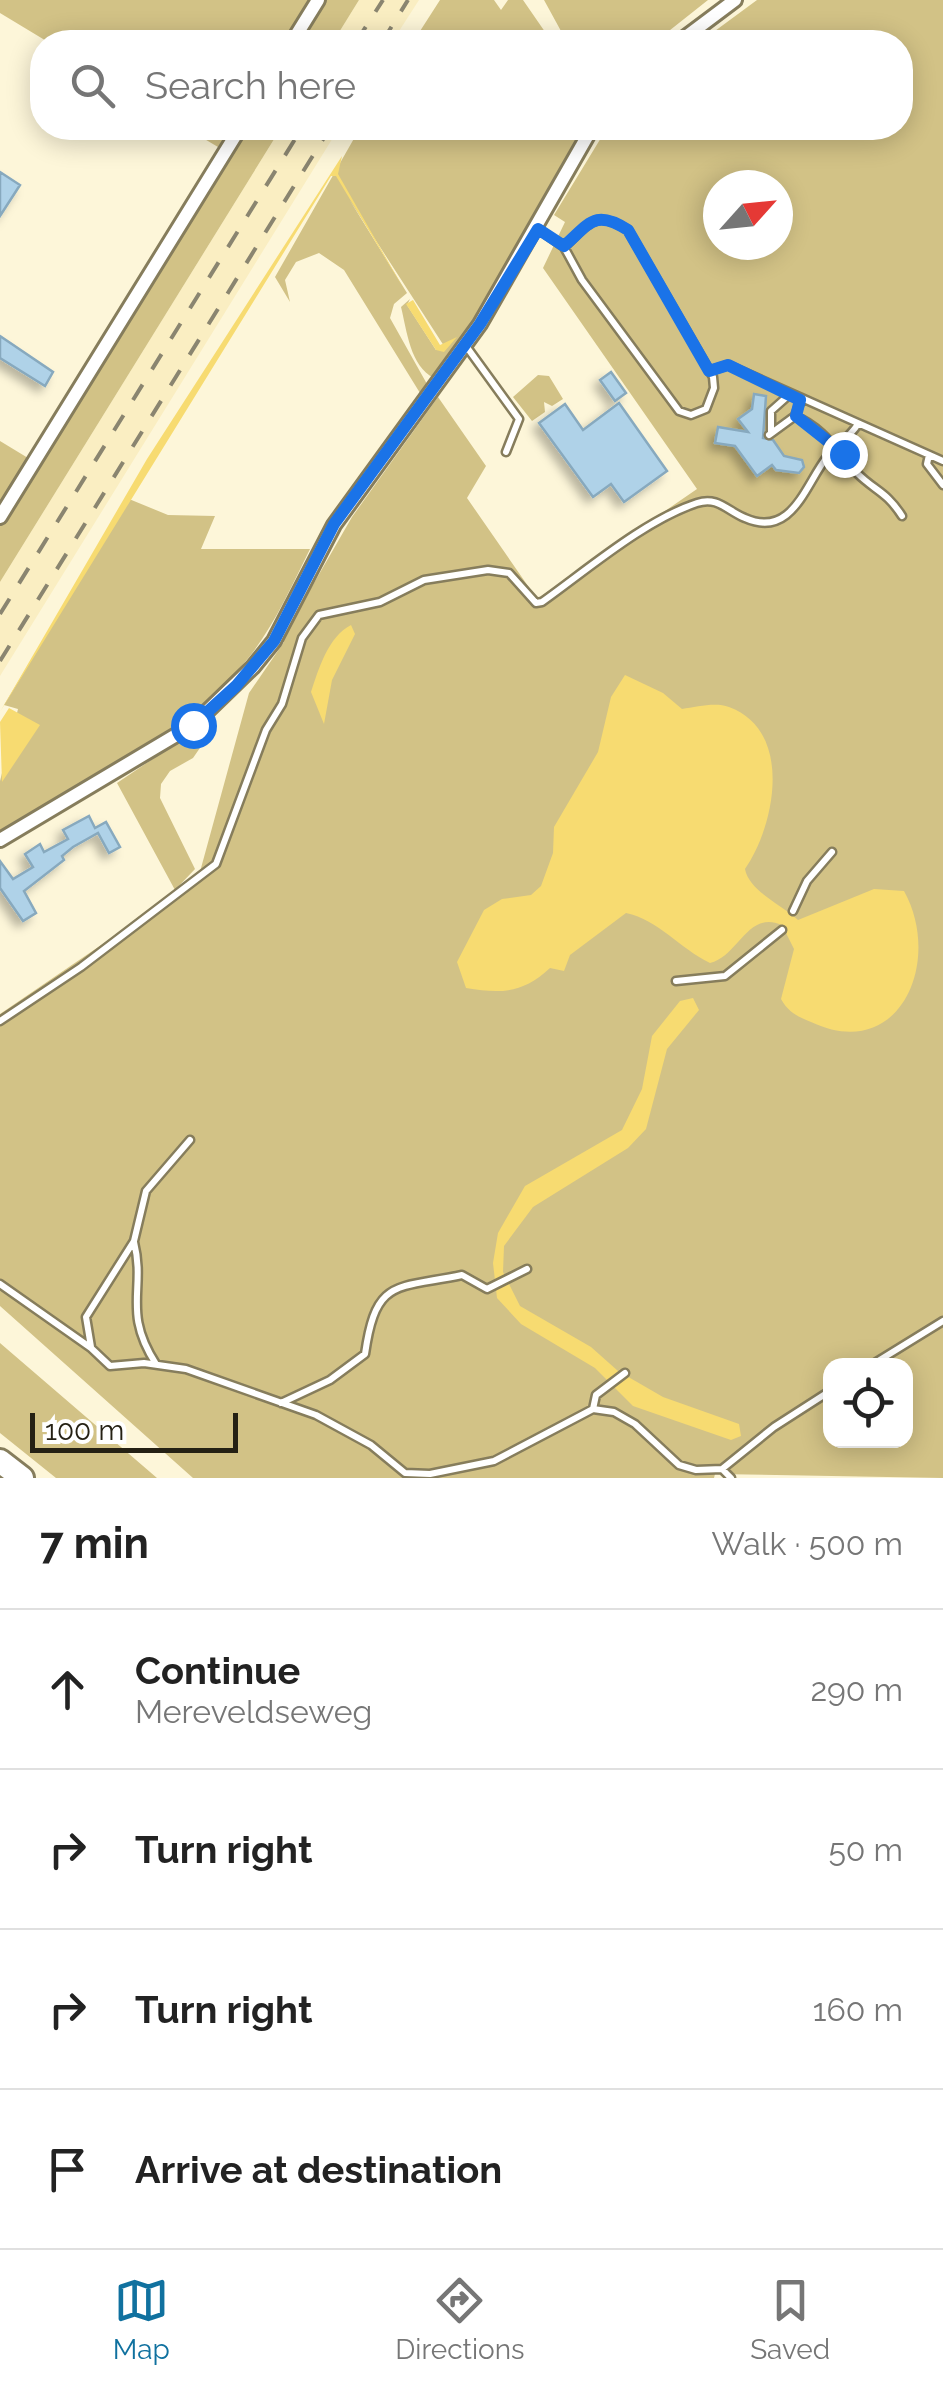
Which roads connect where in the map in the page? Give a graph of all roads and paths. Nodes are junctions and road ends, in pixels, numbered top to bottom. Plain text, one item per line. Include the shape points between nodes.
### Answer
1 (318, 0) edge
2 (734, 0) edge
3 (299, 30) edge
4 (695, 30) edge
5 (233, 140) edge
6 (586, 140) edge
7 (538, 229) junction
8 (564, 246) junction
9 (465, 345) junction
10 (709, 371) junction
11 (790, 395) junction
12 (800, 400) junction
13 (796, 416) junction
14 (858, 424) junction
15 (835, 450) junction
16 (506, 452) dead end
17 (929, 455) junction
18 (943, 461) edge
19 (943, 485) edge
20 (902, 516) dead end
21 (0, 517) edge
22 (0, 840) edge
23 (832, 852) dead end
24 (793, 911) dead end
25 (782, 930) dead end
26 (676, 981) dead end
27 (0, 1021) edge
28 (190, 1140) dead end
29 (134, 1241) junction
30 (527, 1269) dead end
31 (0, 1284) edge
32 (943, 1321) edge
33 (91, 1348) junction
34 (883, 1358) edge
35 (156, 1364) junction
36 (625, 1374) dead end
37 (823, 1396) edge
38 (280, 1404) junction
39 (593, 1409) junction
40 (0, 1461) edge
41 (722, 1469) junction
42 (22, 1478) edge
43 (730, 1478) edge

1 - 3 street
2 - 4 street
5 - 21 street
6 - 7 street
7 - 8 lane
7 - 9 street
8 - 10 lane via 594,219 608,218 628,230
8 - 10 lane via 680,411 706,409 714,388
9 - 16 lane via 519,419
9 - 22 street via 334,524 274,641 236,686 181,733
10 - 11 lane via 728,365
11 - 12 lane
11 - 13 lane via 771,410 770,434
12 - 13 lane
12 - 14 lane
13 - 15 lane
14 - 15 lane
14 - 17 lane
15 - 20 lane via 887,494
15 - 27 lane via 793,511 773,523 754,522 719,501 699,502 618,547 542,602 509,573 488,570 424,580 380,602 319,615 302,638 216,864
17 - 18 lane
17 - 19 lane via 931,473
23 - 24 lane
25 - 26 lane via 716,980
28 - 29 lane via 146,1191
29 - 33 lane via 86,1316
29 - 35 lane via 136,1318
30 - 38 lane via 488,1289 462,1275 389,1291 371,1313 365,1354
31 - 33 lane
32 - 34 lane
33 - 35 lane via 110,1366
35 - 38 lane via 186,1368
36 - 39 lane via 596,1395
37 - 41 lane
38 - 39 lane via 372,1445 405,1473 430,1474 494,1461
39 - 41 lane via 635,1424 679,1465
40 - 42 highway
41 - 43 lane

